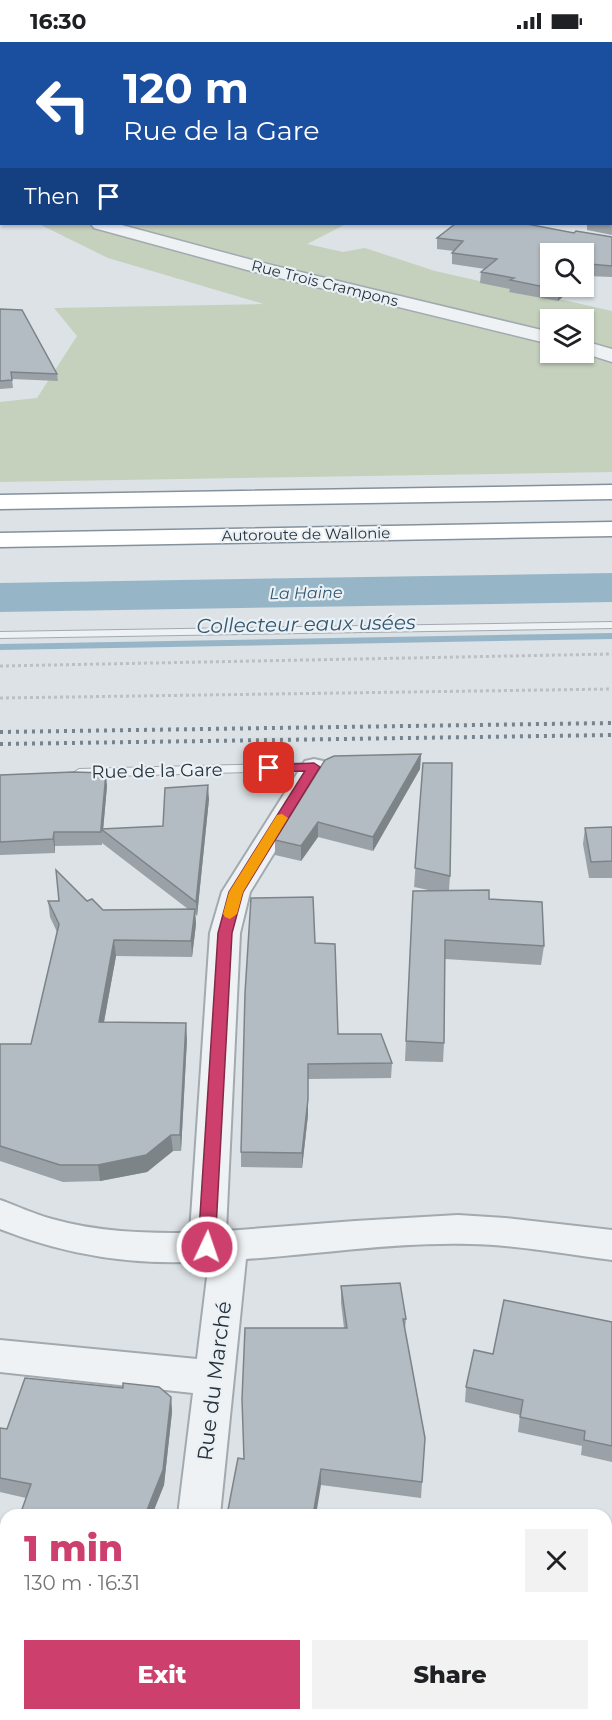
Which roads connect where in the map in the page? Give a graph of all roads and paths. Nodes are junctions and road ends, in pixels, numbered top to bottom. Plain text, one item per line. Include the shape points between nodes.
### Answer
1 (104, 225) edge
2 (540, 336) edge
3 (594, 351) edge
4 (612, 356) edge
5 (612, 492) edge
6 (0, 502) edge
7 (612, 529) edge
8 (0, 540) edge
9 (612, 625) edge
10 (0, 635) edge
11 (612, 654) edge
12 (0, 666) edge
13 (612, 689) edge
14 (0, 698) edge
15 (314, 767) joint
16 (70, 774) edge
17 (0, 1214) edge
18 (612, 1245) edge
19 (218, 1247) junction
20 (0, 1356) edge
21 (215, 1378) junction
22 (200, 1509) edge

1 - 2 street, Rue Trois Crampons
3 - 4 street
5 - 6 highway
7 - 8 highway, Autoroute de Wallonie
9 - 10 lane
11 - 12 path
13 - 14 path
15 - 16 lane, Rue de la Gare
15 - 19 street, Rue du Marché via 236,892 225,933
17 - 19 street via 97,1245
18 - 19 street via 488,1230 324,1236
19 - 21 street, Rue du Marché
20 - 21 street
21 - 22 street, Rue du Marché

